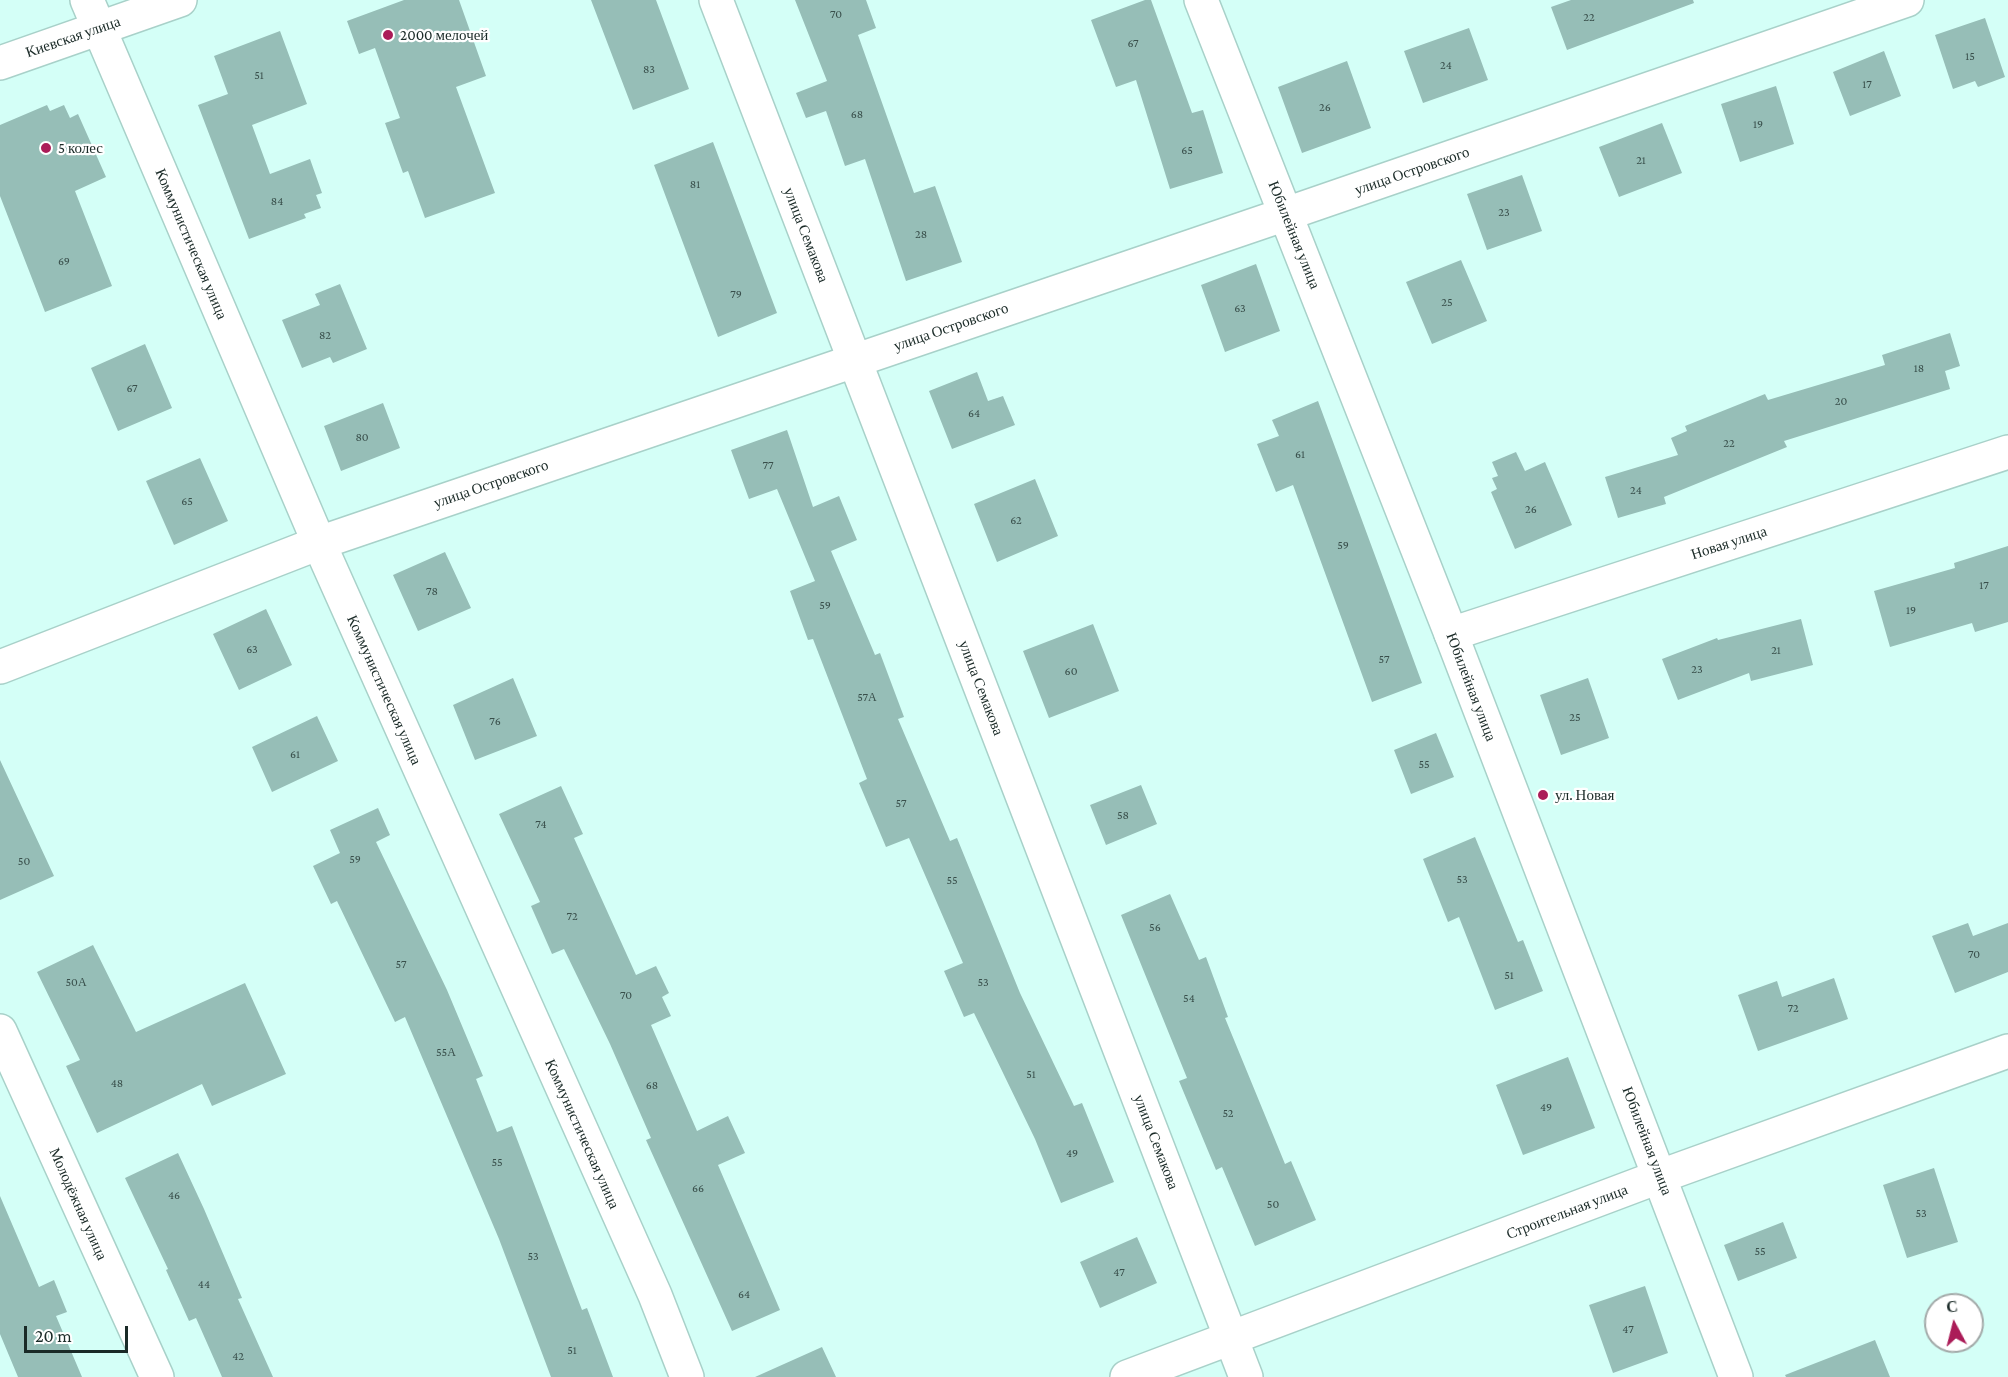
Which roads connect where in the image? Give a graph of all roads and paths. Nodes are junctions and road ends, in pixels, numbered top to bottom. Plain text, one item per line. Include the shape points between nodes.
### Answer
1 (180, 0) edge
2 (716, 0) edge
3 (1201, 0) edge
4 (1907, 0) edge
5 (93, 14) edge
6 (0, 63) edge
7 (1286, 214) junction
8 (854, 360) junction
9 (2008, 452) edge
10 (319, 543) junction
11 (1451, 634) junction
12 (0, 666) edge
13 (0, 1031) edge
14 (2008, 1051) edge
15 (1661, 1176) junction
16 (1232, 1339) junction
17 (157, 1377) edge
18 (687, 1377) edge
19 (1126, 1377) edge
20 (1246, 1377) edge
21 (1736, 1377) edge

1 - 5 street, Киевская улица
2 - 8 street, улица Семакова
3 - 7 street, Юбилейная улица
4 - 7 street, улица Островского
5 - 6 street, Киевская улица
5 - 10 street, Коммунистическая улица
7 - 8 street, улица Островского
7 - 11 street, Юбилейная улица
8 - 10 street, улица Островского
8 - 16 street, улица Семакова
9 - 11 street, Новая улица
10 - 12 street, улица Островского
10 - 18 street, Коммунистическая улица via 645,1273
11 - 15 street, Юбилейная улица
13 - 17 street, Молодёжная улица
14 - 15 street, Строительная улица
15 - 16 street, Строительная улица
15 - 21 street, Юбилейная улица
16 - 19 street, Строительная улица
16 - 20 street, улица Семакова

